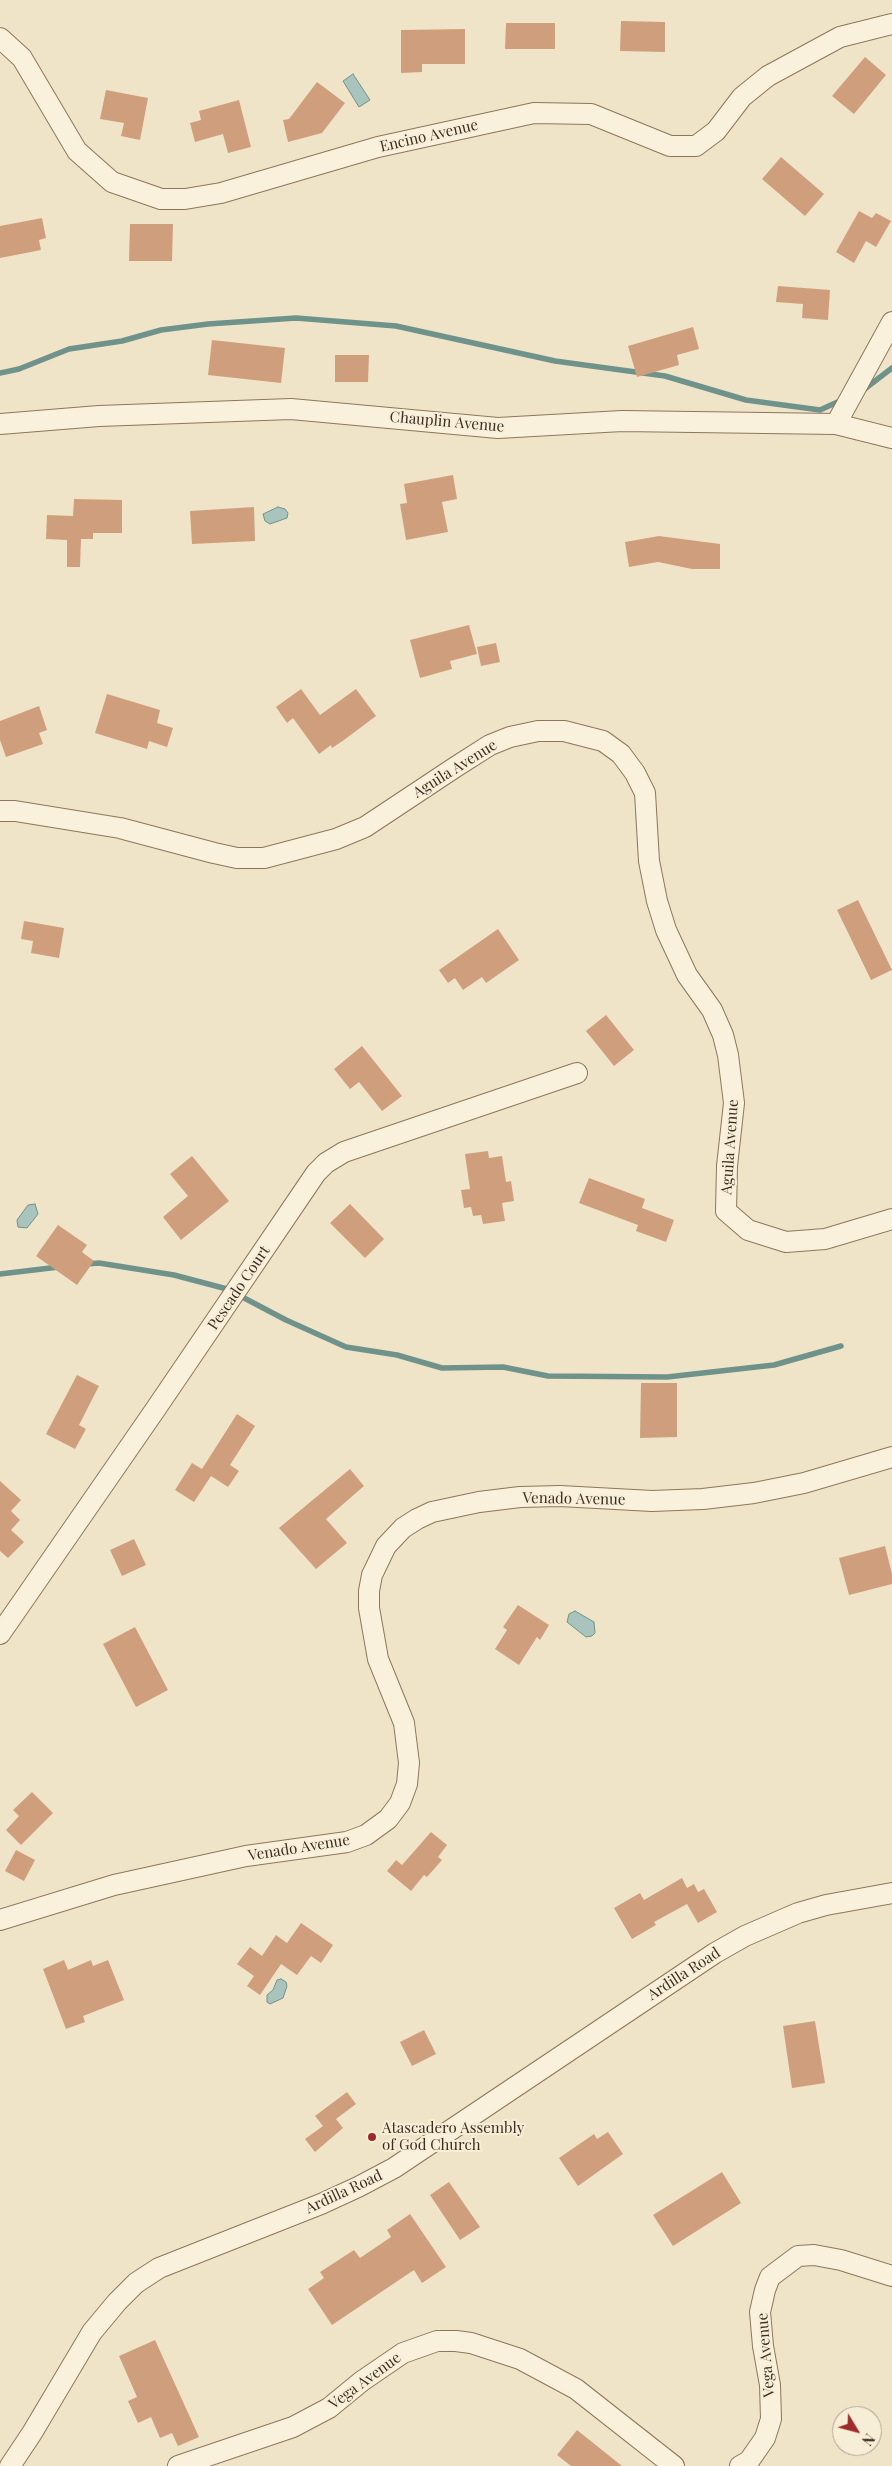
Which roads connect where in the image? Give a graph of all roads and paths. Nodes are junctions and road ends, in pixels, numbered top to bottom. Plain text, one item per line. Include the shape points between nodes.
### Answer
1 (892, 24) edge
2 (0, 38) edge
3 (892, 322) edge
4 (0, 424) edge
5 (836, 424) junction
6 (892, 438) edge
7 (0, 811) edge
8 (577, 1073) dead end
9 (892, 1219) edge
10 (892, 1457) edge
11 (0, 1634) edge
12 (892, 1893) edge
13 (0, 1920) edge
14 (892, 2276) edge
15 (10, 2466) edge
16 (178, 2466) edge
17 (674, 2466) edge
18 (740, 2466) edge

1 - 2 street, Encino Avenue via 840,37 768,76 742,97 716,131 696,146 670,146 591,114 534,113 378,147 221,193 185,199 161,199 112,182 77,150 22,58
3 - 5 street
4 - 5 street, Chauplin Avenue via 99,416 291,408 498,428 622,421
5 - 6 street, Chauplin Avenue
7 - 9 street, Aguila Avenue via 120,828 237,858 264,858 328,842 365,827 490,745 510,737 538,731 564,731 603,741 621,754 645,793 649,861 666,930 687,975 712,1010 723,1035 734,1103 726,1174 726,1211 748,1230 786,1242 825,1239
8 - 11 street, Pescado Court via 344,1152 326,1163 316,1173
10 - 13 street, Venado Avenue via 804,1483 754,1493 652,1501 520,1497 432,1512 417,1519 386,1546 372,1575 369,1592 378,1659 404,1723 410,1764 407,1784 388,1819 366,1835 347,1842 246,1856 114,1885
12 - 15 street, Ardilla Road via 807,1910 744,1936 394,2168 321,2204 176,2261 136,2283 92,2332
14 - 18 street, Vega Avenue via 814,2255 798,2256 770,2277 760,2312 771,2419 765,2438 749,2461
16 - 17 street, Vega Avenue via 293,2427 329,2408 403,2353 437,2341 456,2341 520,2359 576,2389

